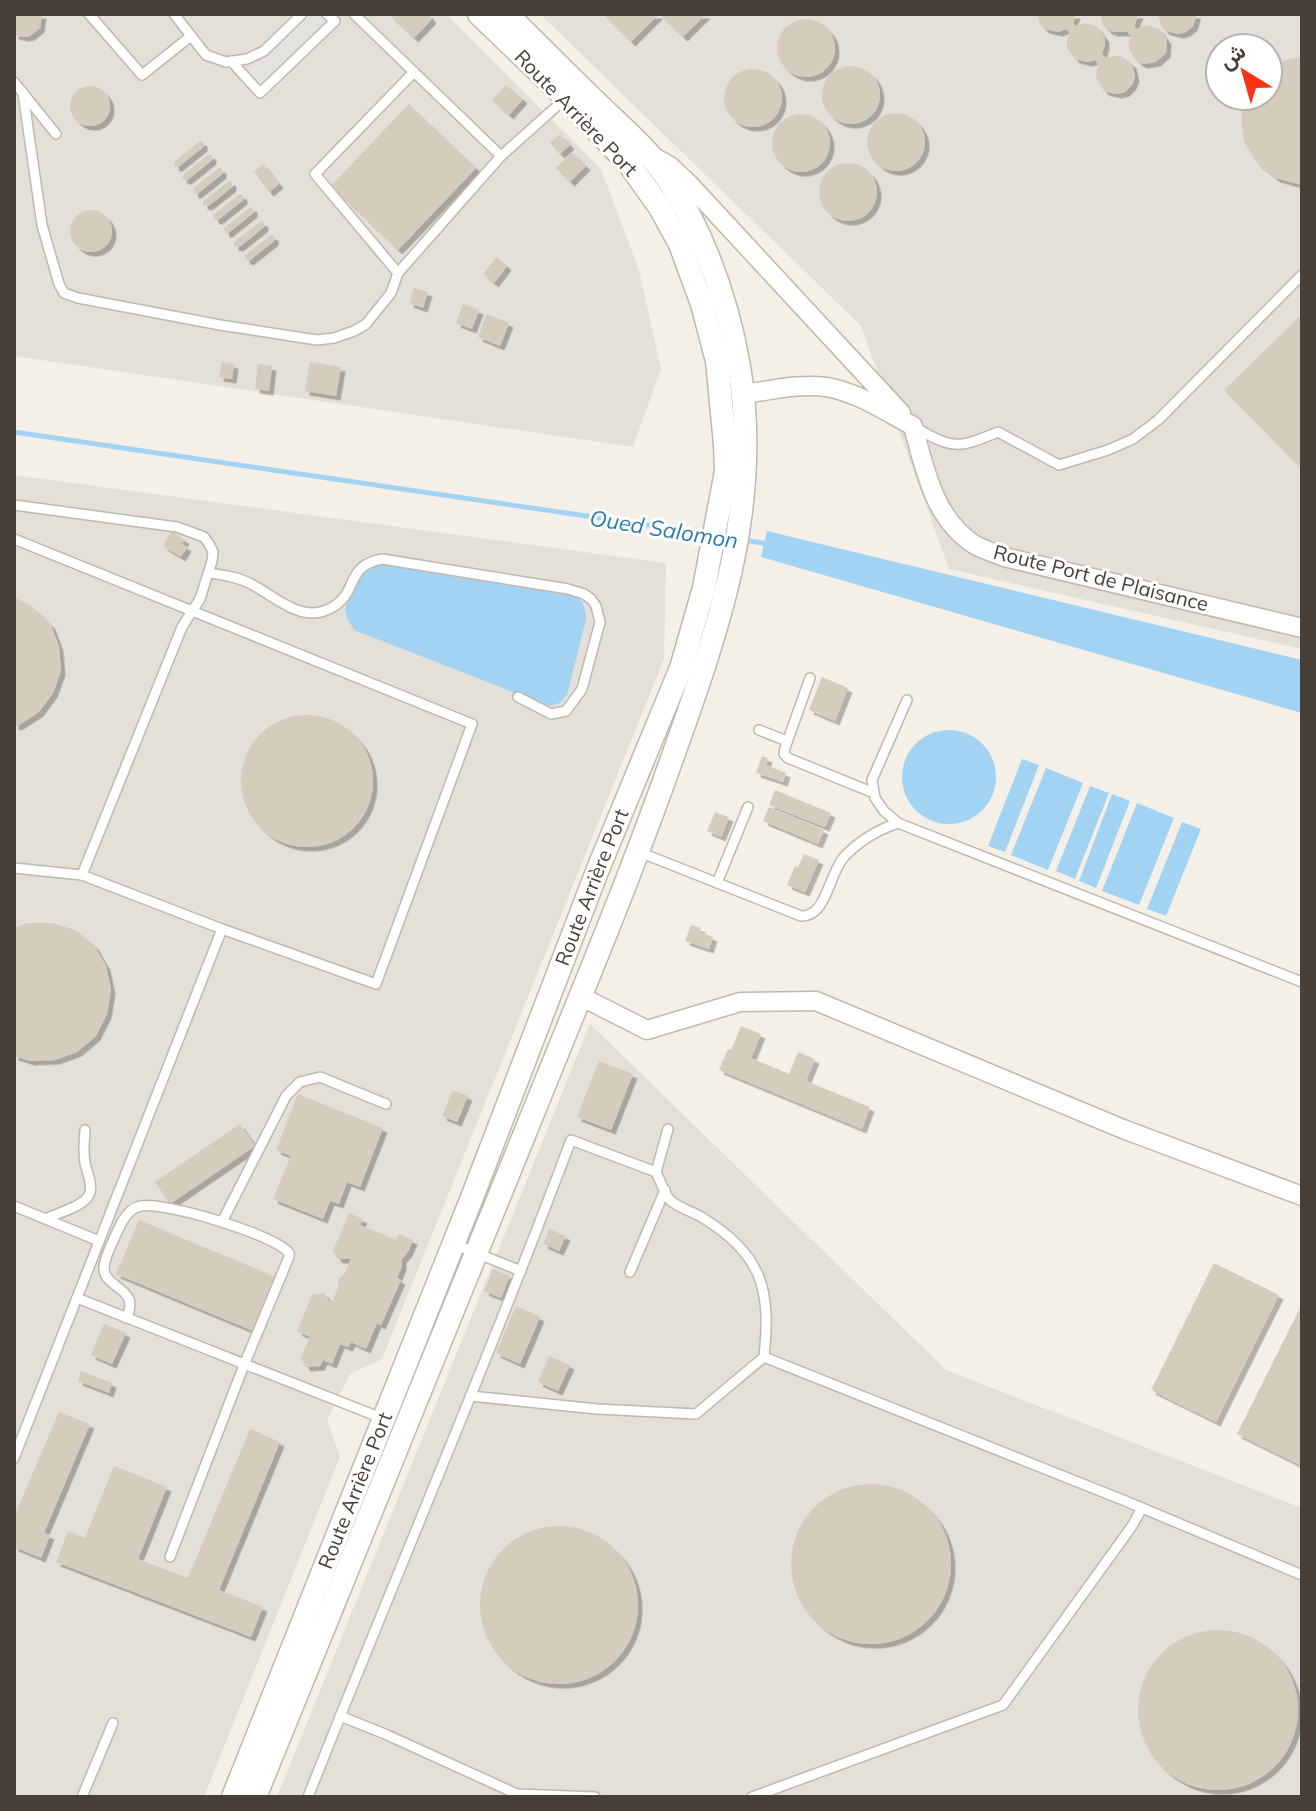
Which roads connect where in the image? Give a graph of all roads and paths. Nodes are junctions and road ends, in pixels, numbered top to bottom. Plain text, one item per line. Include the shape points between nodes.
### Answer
1 (89, 14) edge
2 (174, 14) edge
3 (302, 14) edge
4 (327, 14) edge
5 (354, 14) edge
6 (479, 14) edge
7 (507, 14) edge
8 (191, 36) junction
9 (231, 61) junction
10 (414, 72) junction
11 (14, 82) edge
12 (23, 93) junction
13 (566, 98) junction
14 (56, 134) dead end
15 (647, 152) junction
16 (501, 156) junction
17 (398, 273) junction
18 (1302, 275) edge
19 (743, 394) junction
20 (913, 426) junction
21 (14, 505) edge
22 (731, 506) junction
23 (14, 539) edge
24 (209, 573) junction
25 (193, 610) junction
26 (1302, 628) edge
27 (810, 678) dead end
28 (518, 697) dead end
29 (907, 700) dead end
30 (759, 730) dead end
31 (787, 741) junction
32 (872, 780) junction
33 (861, 787) junction
34 (874, 793) junction
35 (748, 807) dead end
36 (898, 823) junction
37 (639, 852) junction
38 (14, 868) edge
39 (82, 875) junction
40 (717, 883) junction
41 (222, 929) junction
42 (1302, 982) edge
43 (580, 996) junction
44 (386, 1104) dead end
45 (668, 1129) dead end
46 (85, 1130) dead end
47 (656, 1172) junction
48 (665, 1190) junction
49 (1302, 1196) edge
50 (14, 1206) edge
51 (46, 1219) junction
52 (222, 1222) junction
53 (99, 1241) junction
54 (454, 1244) junction
55 (476, 1253) junction
56 (521, 1271) junction
57 (630, 1272) dead end
58 (77, 1298) junction
59 (126, 1318) junction
60 (764, 1357) junction
61 (244, 1365) junction
62 (470, 1396) junction
63 (384, 1419) junction
64 (14, 1458) edge
65 (1142, 1508) junction
66 (170, 1557) dead end
67 (1302, 1575) edge
68 (340, 1716) junction
69 (113, 1723) dead end
70 (82, 1797) edge
71 (233, 1797) edge
72 (255, 1797) edge
73 (308, 1797) edge
74 (595, 1797) edge
75 (752, 1797) edge

1 - 8 lane via 142,75
2 - 8 lane
3 - 9 lane via 264,51
4 - 9 lane via 335,21 260,93
5 - 10 lane
6 - 13 street, Route Arrière Port
7 - 15 street, Route Arrière Port
8 - 9 lane via 206,55
10 - 16 lane
10 - 17 lane via 315,174
11 - 12 lane
12 - 14 lane
12 - 17 lane via 42,225 59,284 71,297 317,340 366,324 391,293
13 - 16 lane
13 - 22 street, Route Arrière Port via 629,164 680,244 717,361
15 - 19 street, Route Arrière Port via 699,235 722,298
15 - 20 street via 689,184
16 - 17 lane
18 - 20 lane via 1158,420 1108,450 1059,465 998,432 968,445 942,443
19 - 20 street via 825,387 854,394
19 - 22 street, Route Arrière Port via 746,479
20 - 26 street, Route Port de Plaisance via 938,506 975,545 1004,557
21 - 24 lane via 186,529 209,544
22 - 37 street, Route Arrière Port via 733,562 715,636
22 - 54 street, Route Arrière Port via 681,668
23 - 25 lane
24 - 25 lane
24 - 28 lane via 249,583 286,606 311,613 340,602 356,573 382,559 568,589 591,599 600,622 582,689 566,711 551,714
25 - 39 lane
25 - 41 lane via 472,724 376,984
27 - 31 lane
29 - 32 lane
30 - 31 lane
31 - 33 lane via 788,758
32 - 33 lane
32 - 34 lane
33 - 34 lane
34 - 36 lane
35 - 40 lane
36 - 40 lane via 875,832 841,861 809,916
36 - 42 lane
37 - 40 lane
37 - 43 street, Route Arrière Port
38 - 39 lane
39 - 41 lane
41 - 53 lane
43 - 49 street via 647,1030 740,1002 816,1001 1123,1129
43 - 55 street, Route Arrière Port
44 - 52 lane via 320,1077 300,1082 286,1096
45 - 47 lane
46 - 51 lane via 90,1195
47 - 48 lane
47 - 56 lane via 571,1140
48 - 57 lane
48 - 60 lane via 669,1199 737,1243 753,1264 765,1292
50 - 51 lane
51 - 53 lane
52 - 59 lane via 161,1207 131,1210 104,1266 107,1277 131,1303
52 - 61 lane via 289,1253
53 - 58 lane
54 - 55 lane
54 - 63 street, Route Arrière Port
55 - 56 lane
55 - 72 street, Route Arrière Port
56 - 62 lane
58 - 59 lane
58 - 64 lane
59 - 61 lane
60 - 62 lane via 696,1414
60 - 65 lane
61 - 63 lane
61 - 66 lane
62 - 68 lane
63 - 71 street, Route Arrière Port
65 - 67 lane
65 - 75 lane via 1003,1705
68 - 73 lane
68 - 74 lane via 517,1794
69 - 70 lane

